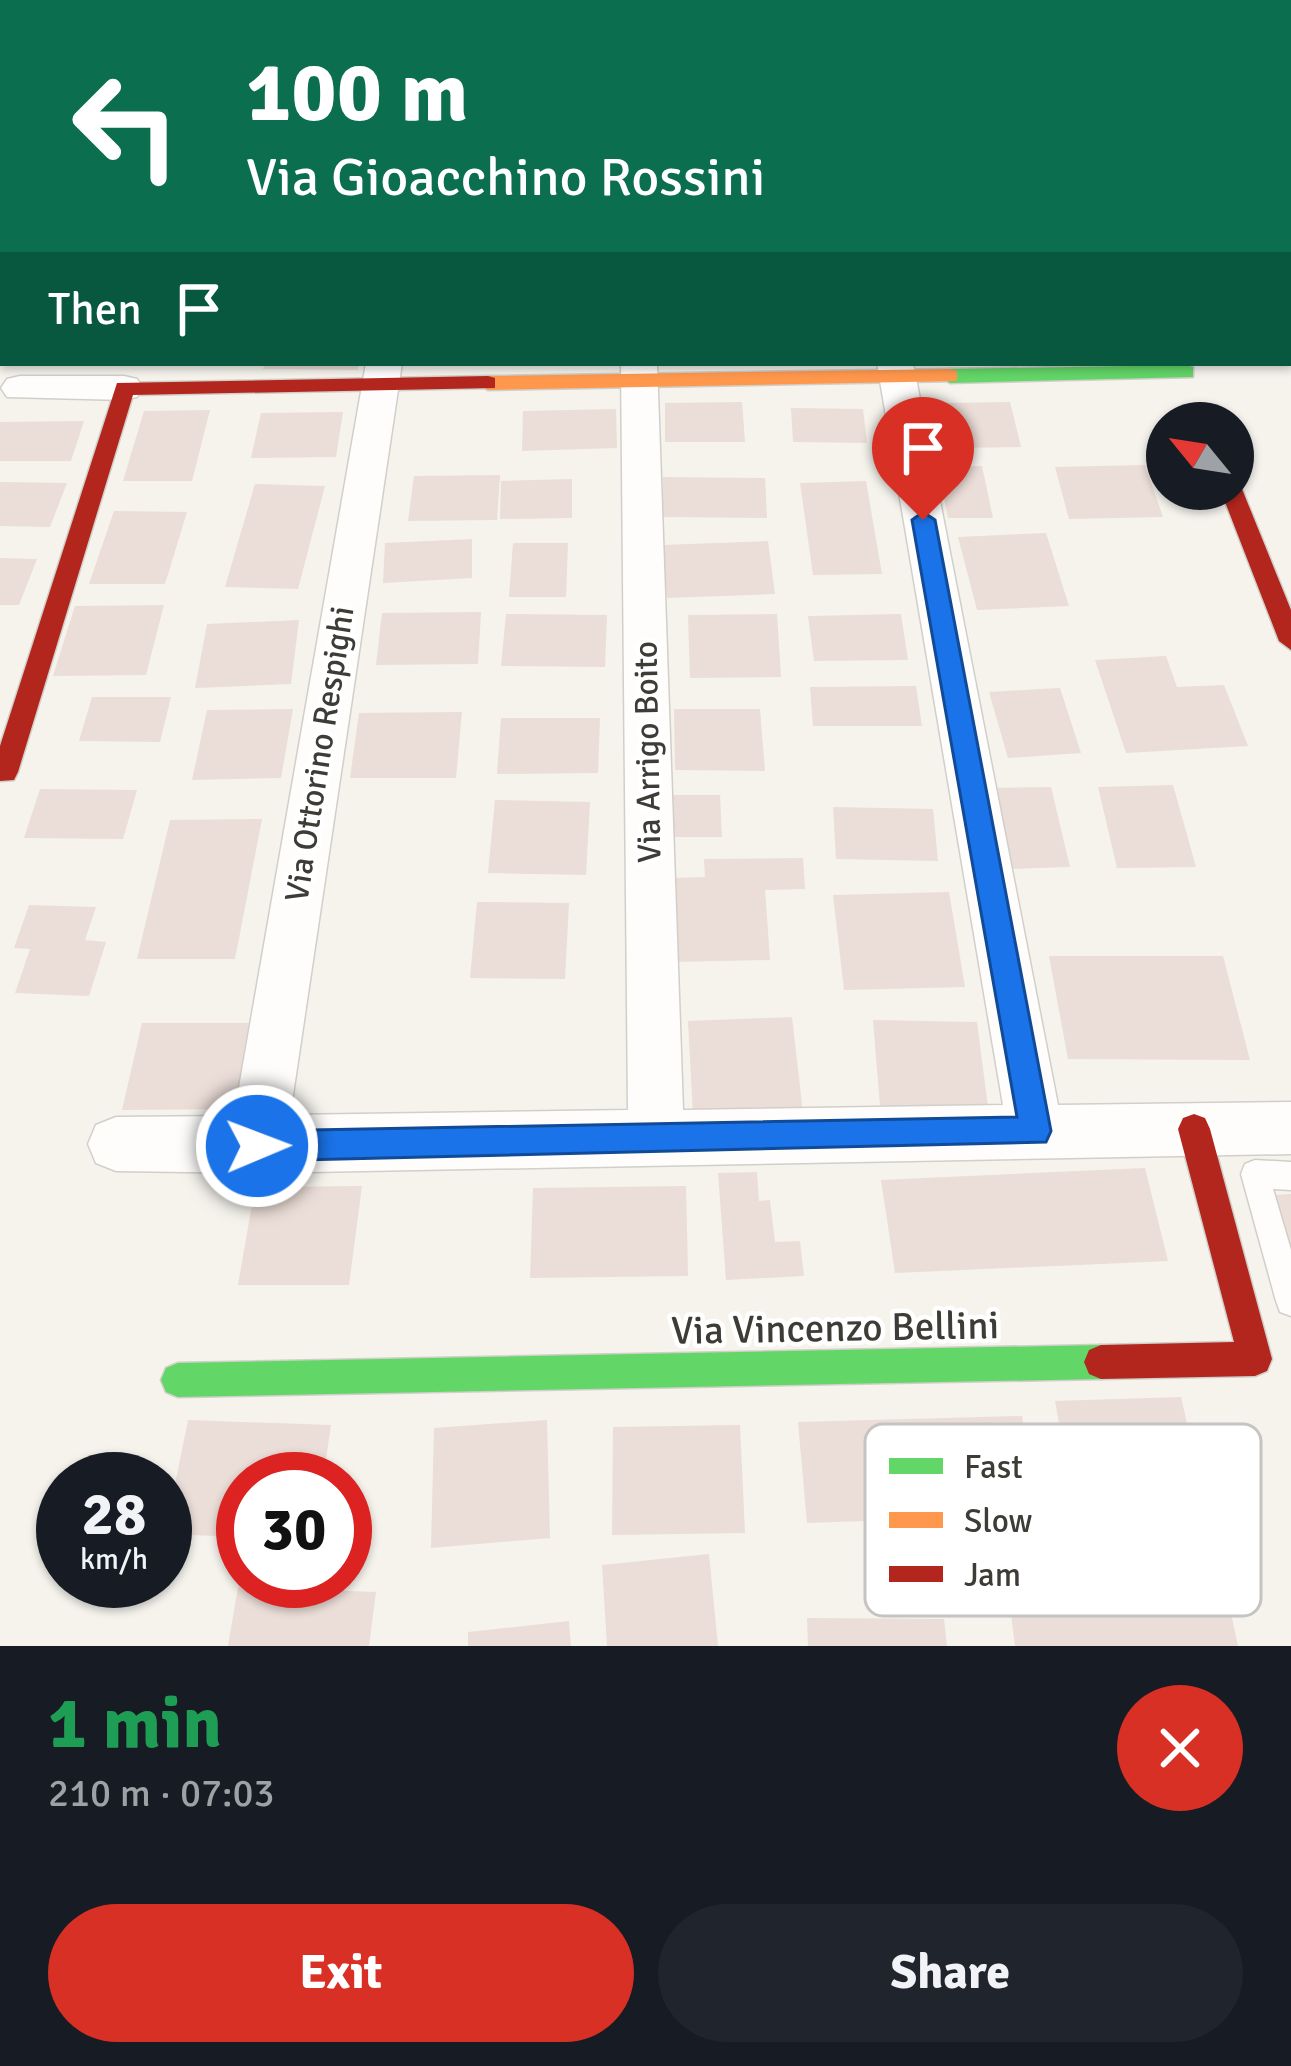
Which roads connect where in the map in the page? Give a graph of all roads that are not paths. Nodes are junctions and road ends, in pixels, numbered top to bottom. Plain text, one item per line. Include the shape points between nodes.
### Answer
1 (1184, 367) edge
2 (896, 371) edge
3 (639, 374) edge
4 (381, 376) edge
5 (20, 388) dead end
6 (124, 388) junction
7 (1197, 402) edge
8 (1240, 510) edge
9 (1291, 641) edge
10 (5, 772) dead end
11 (1291, 1128) edge
12 (1194, 1129) junction
13 (1035, 1131) junction
14 (656, 1141) junction
15 (116, 1144) dead end
16 (257, 1146) junction
17 (1291, 1176) edge
18 (1291, 1301) edge
19 (178, 1380) dead end

1 - 2 street
1 - 7 street
2 - 3 street
2 - 13 street
3 - 4 street
3 - 14 street, Via Arrigo Boito
4 - 6 street
4 - 16 street, Via Ottorino Respighi
5 - 6 street
6 - 10 street
8 - 9 street
11 - 12 street
12 - 13 street
12 - 19 street, Via Vincenzo Bellini via 1255,1359
13 - 14 street
14 - 16 street
15 - 16 street
17 - 18 lane via 1255,1174

